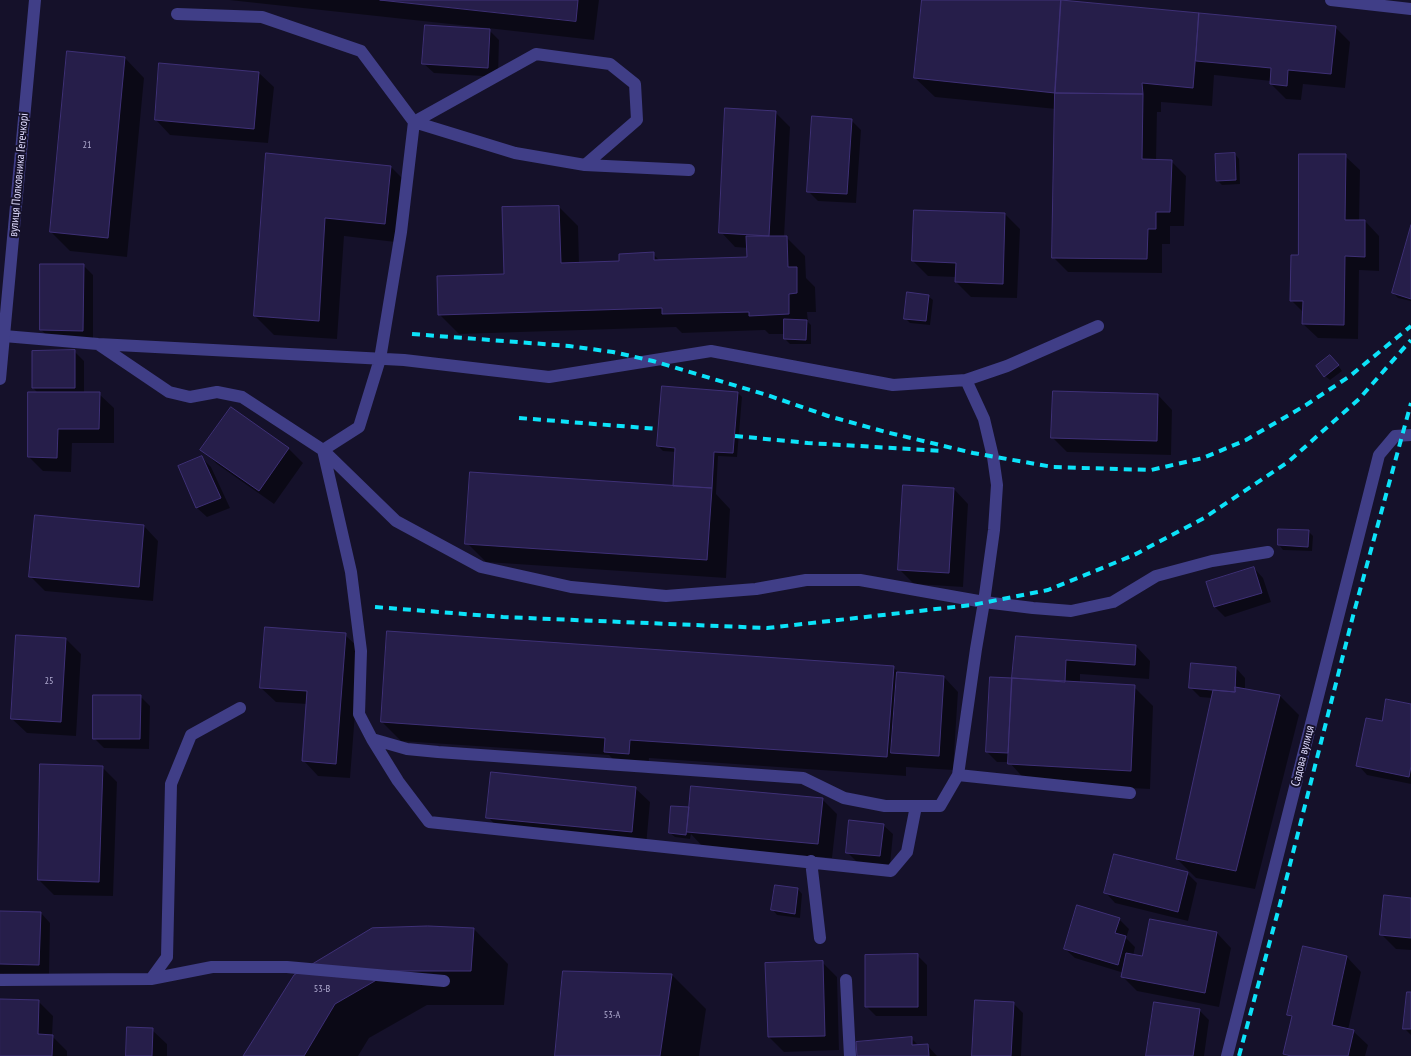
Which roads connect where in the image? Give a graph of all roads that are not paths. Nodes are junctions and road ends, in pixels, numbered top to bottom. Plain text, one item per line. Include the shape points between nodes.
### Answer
1 (35, 0) edge
2 (1331, 0) edge
3 (1411, 8) edge
4 (177, 14) dead end
5 (414, 122) junction
6 (585, 165) junction
7 (689, 170) dead end
8 (1098, 326) dead end
9 (4, 336) junction
10 (98, 344) junction
11 (1, 352) edge
12 (380, 359) junction
13 (0, 379) edge
14 (966, 380) junction
15 (1411, 435) edge
16 (323, 450) junction
17 (1268, 552) dead end
18 (984, 602) junction
19 (240, 708) dead end
20 (372, 739) junction
21 (958, 775) junction
22 (1130, 792) dead end
23 (916, 806) junction
24 (811, 861) junction
25 (820, 938) dead end
26 (151, 979) junction
27 (0, 980) edge
28 (846, 980) dead end
29 (444, 981) dead end
30 (850, 1056) edge
31 (1227, 1056) edge

1 - 9 street, вулиця Полковника Гегечкорі
2 - 3 street
4 - 5 street via 262,17 361,51
5 - 6 street via 515,153
5 - 6 street via 536,54 610,64 635,84 637,120
5 - 12 street via 401,232
6 - 7 street
8 - 14 street via 1007,366
9 - 10 street
9 - 11 street, вулиця Полковника Гегечкорі
10 - 12 street
10 - 16 street via 169,392 190,397 218,392 242,397
11 - 13 street, вулиця Полковника Гегечкорі
12 - 14 street via 549,377 711,351 893,385
12 - 16 street via 359,427
14 - 18 street via 984,419 997,485
15 - 31 street, Садова вулиця via 1395,436 1380,455
16 - 18 street via 396,521 481,567 571,587 666,596 756,589 806,580 860,580
16 - 20 street via 352,572 361,651 360,714
17 - 18 street via 1212,561 1156,576 1113,602 1071,611
18 - 21 street
19 - 26 street via 191,735 171,784 167,957
20 - 23 street via 407,749 438,752 803,778 844,798 886,806
20 - 24 street via 429,822
21 - 22 street
21 - 23 street via 940,806
23 - 24 street via 906,852 891,871
24 - 25 street
26 - 27 street
26 - 29 street via 212,967 287,967
28 - 30 street

